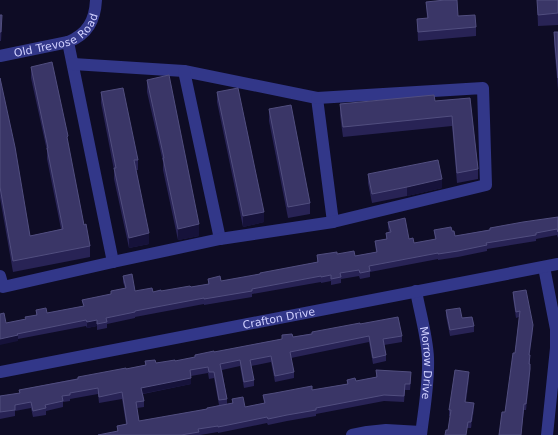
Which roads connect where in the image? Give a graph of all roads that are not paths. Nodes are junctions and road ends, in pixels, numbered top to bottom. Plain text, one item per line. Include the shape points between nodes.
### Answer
1 (96, 0) edge
2 (68, 42) junction
3 (0, 56) edge
4 (73, 64) junction
5 (184, 71) junction
6 (317, 98) junction
7 (334, 222) junction
8 (220, 239) junction
9 (113, 262) junction
10 (558, 264) edge
11 (544, 266) junction
12 (0, 276) edge
13 (416, 291) junction
14 (0, 372) edge
15 (421, 433) edge
16 (352, 435) edge
17 (547, 435) edge

1 - 2 street, Old Trevose Road via 94,17 87,30
2 - 3 street, Old Trevose Road
2 - 4 street
4 - 5 street
4 - 9 street
5 - 6 street
5 - 8 street
6 - 7 street
6 - 7 street via 483,88 486,185
7 - 8 street
8 - 9 street
9 - 12 street via 2,287
10 - 11 street, Crafton Drive
11 - 13 street, Crafton Drive
11 - 17 street via 556,329
13 - 14 street, Crafton Drive
13 - 15 street, Morrow Drive via 428,359 428,388
15 - 16 street via 386,430

